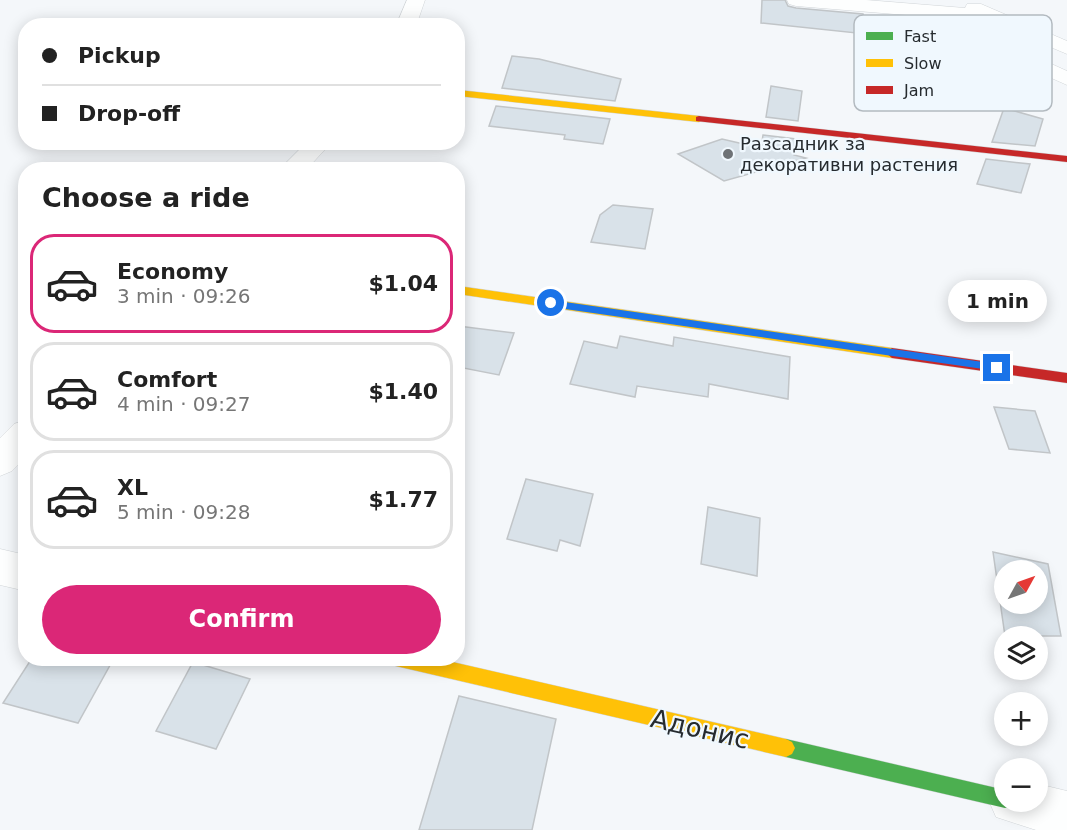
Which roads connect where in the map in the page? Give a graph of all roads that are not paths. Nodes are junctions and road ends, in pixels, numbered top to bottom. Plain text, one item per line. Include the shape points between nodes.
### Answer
1 (416, 0) edge
2 (796, 0) edge
3 (956, 0) edge
4 (917, 10) junction
5 (928, 15) edge
6 (981, 15) edge
7 (992, 15) edge
8 (409, 18) edge
9 (1052, 41) edge
10 (1067, 48) edge
11 (1052, 72) edge
12 (1067, 79) edge
13 (465, 94) edge
14 (312, 150) edge
15 (1067, 159) edge
16 (300, 162) edge
17 (465, 291) edge
18 (1067, 378) edge
19 (18, 442) edge
20 (0, 461) edge
21 (0, 567) edge
22 (18, 571) edge
23 (431, 666) edge
24 (994, 796) edge
25 (1048, 810) edge
26 (1067, 814) edge

1 - 8 street
2 - 4 street
3 - 7 street
4 - 5 street
4 - 6 street
9 - 10 street
11 - 12 street
13 - 15 street
14 - 16 street
17 - 18 street
19 - 20 street
21 - 22 street
23 - 24 street, Адонис
25 - 26 street

